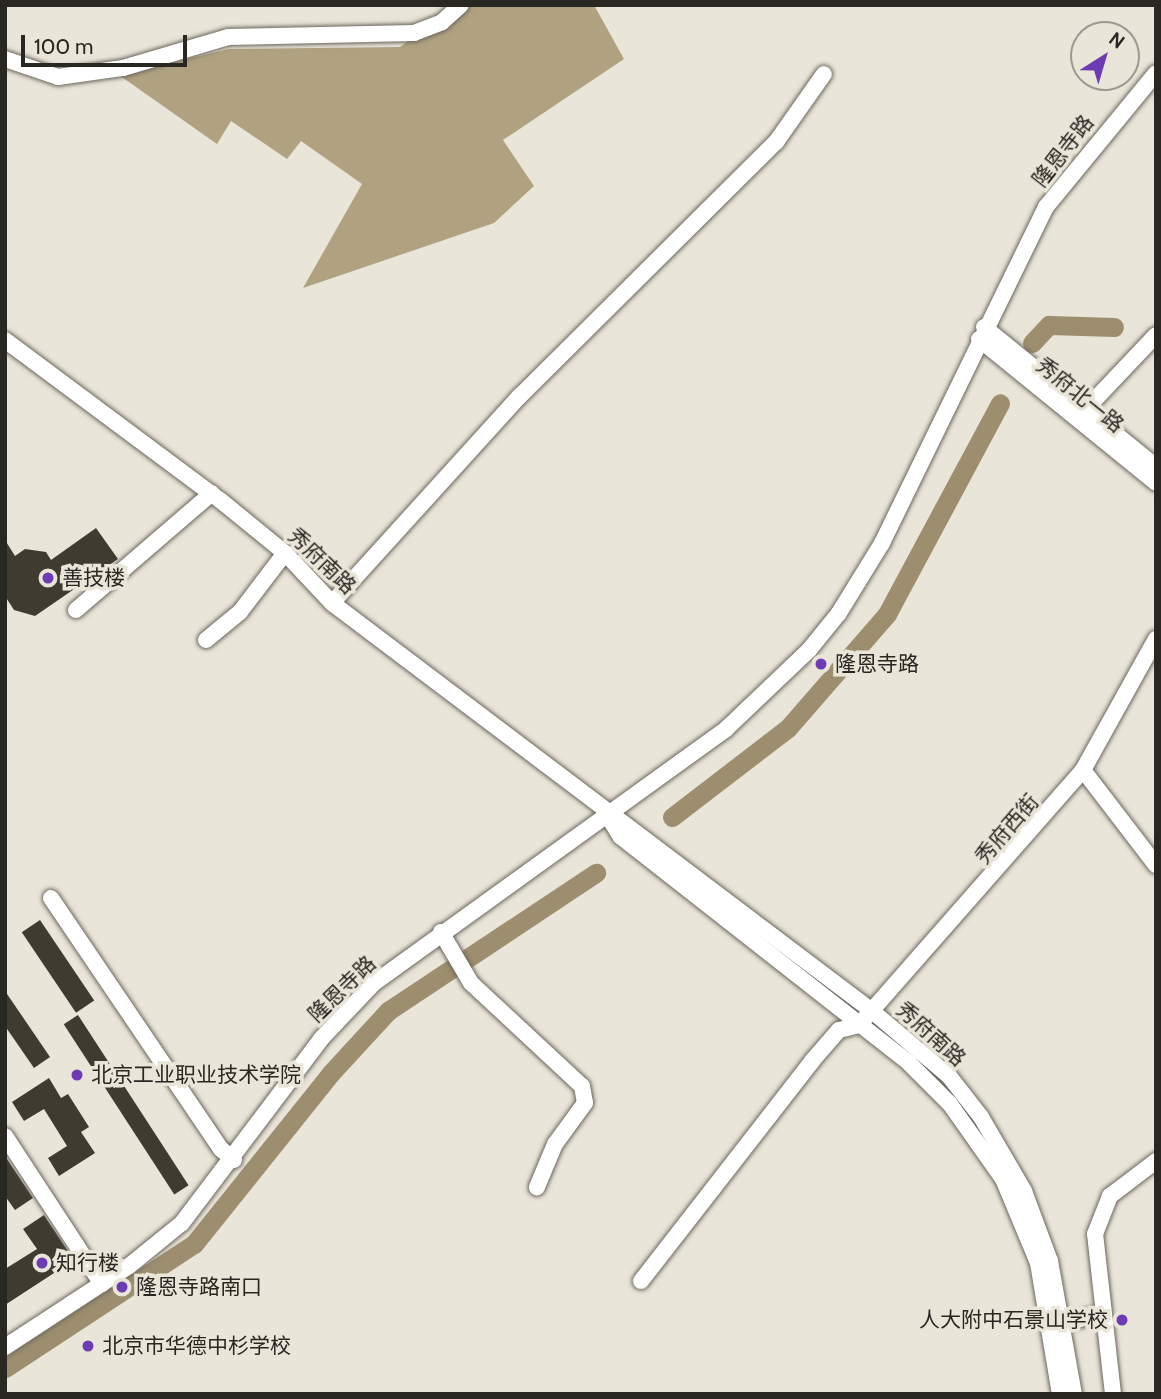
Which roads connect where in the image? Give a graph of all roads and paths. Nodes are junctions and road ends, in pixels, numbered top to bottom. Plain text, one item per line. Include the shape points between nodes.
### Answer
1 (461, 5) edge
2 (5, 59) edge
3 (1156, 73) edge
4 (824, 74) dead end
5 (981, 333) junction
6 (1156, 335) edge
7 (5, 340) edge
8 (1085, 410) junction
9 (1156, 467) edge
10 (1156, 483) edge
11 (212, 493) junction
12 (285, 553) junction
13 (332, 603) junction
14 (76, 610) dead end
15 (1156, 639) edge
16 (206, 640) dead end
17 (1083, 770) junction
18 (607, 816) junction
19 (1156, 865) edge
20 (51, 898) dead end
21 (444, 937) junction
22 (872, 1011) junction
23 (859, 1025) junction
24 (5, 1136) edge
25 (234, 1160) junction
26 (1156, 1161) edge
27 (537, 1187) dead end
28 (641, 1281) dead end
29 (102, 1284) junction
30 (1100, 1314) junction
31 (1057, 1325) junction
32 (5, 1347) edge
33 (1060, 1394) edge
34 (1074, 1394) edge
35 (1113, 1394) edge

1 - 2 street via 442,22 414,33 229,37 123,68 58,77
3 - 5 street, 隆恩寺路 via 1046,207
4 - 13 street via 776,142 520,396
5 - 8 street, 秀府北一路
5 - 10 street, 秀府北一路
5 - 18 street, 隆恩寺路 via 882,543 825,632 750,710
6 - 8 street
7 - 11 street, 秀府南路
8 - 9 street, 秀府北一路
11 - 12 street, 秀府南路
11 - 14 street
12 - 13 street, 秀府南路
12 - 16 street via 240,612
13 - 18 street, 秀府南路
15 - 17 street, 秀府西街
17 - 19 street
17 - 22 street, 秀府西街
18 - 21 street, 隆恩寺路
18 - 22 street, 秀府南路 via 644,836
18 - 23 street, 秀府南路 via 621,837
20 - 25 street via 221,1149
21 - 25 street, 隆恩寺路 via 340,1016
21 - 27 street via 471,983 582,1086 585,1103 555,1144
22 - 23 street, 秀府西街
22 - 31 street, 秀府南路 via 948,1076 987,1126 1024,1191 1050,1261
23 - 28 street, 秀府西街 via 839,1030 812,1060
23 - 31 street, 秀府南路 via 950,1104 990,1159 1038,1263
24 - 29 street
25 - 29 street, 隆恩寺路 via 182,1223
26 - 30 street via 1110,1196 1099,1214 1095,1234
29 - 32 street, 隆恩寺路
30 - 31 street
30 - 35 street
31 - 33 street, 秀府南路
31 - 34 street, 秀府南路

